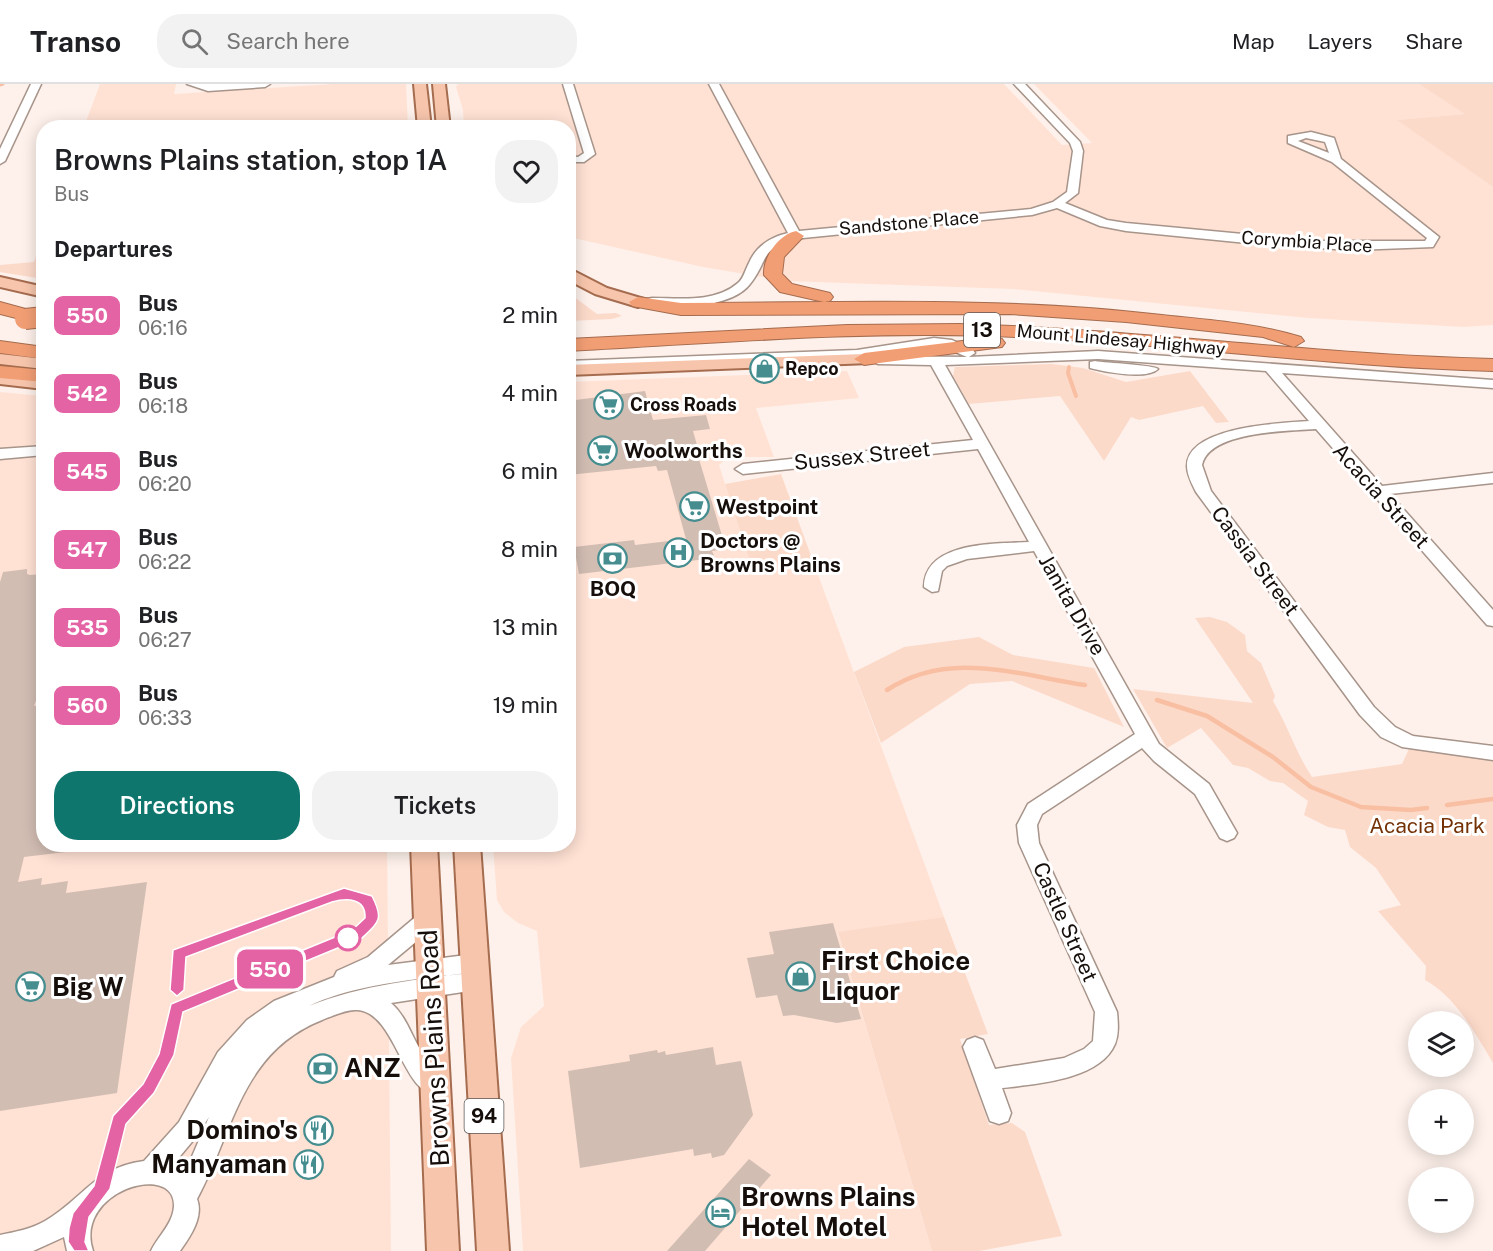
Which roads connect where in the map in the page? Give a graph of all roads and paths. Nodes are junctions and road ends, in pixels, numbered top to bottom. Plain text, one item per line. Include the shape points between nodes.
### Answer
1 (36, 84) edge
2 (192, 84) edge
3 (265, 84) edge
4 (420, 84) edge
5 (556, 84) edge
6 (568, 84) edge
7 (714, 84) edge
8 (1019, 84) edge
9 (441, 85) edge
10 (424, 120) edge
11 (443, 120) edge
12 (568, 120) edge
13 (576, 160) edge
14 (1336, 160) dead end
15 (0, 161) edge
16 (1057, 204) junction
17 (796, 236) junction
18 (576, 277) edge
19 (0, 282) edge
20 (36, 290) edge
21 (638, 302) junction
22 (980, 307) junction
23 (0, 308) edge
24 (0, 319) edge
25 (36, 319) edge
26 (36, 319) edge
27 (576, 329) edge
28 (0, 331) edge
29 (36, 335) edge
30 (1294, 341) junction
31 (576, 345) edge
32 (0, 347) edge
33 (1493, 347) edge
34 (958, 348) junction
35 (36, 352) edge
36 (1049, 357) junction
37 (1126, 357) junction
38 (0, 359) edge
39 (864, 359) junction
40 (993, 359) junction
41 (936, 361) junction
42 (36, 363) edge
43 (1197, 364) junction
44 (1433, 364) junction
45 (1493, 364) edge
46 (576, 365) edge
47 (1271, 369) junction
48 (576, 370) edge
49 (1140, 370) junction
50 (0, 372) edge
51 (36, 375) edge
52 (0, 379) edge
53 (36, 383) edge
54 (1493, 384) edge
55 (1317, 425) junction
56 (982, 444) junction
57 (36, 451) edge
58 (0, 454) edge
59 (743, 469) dead end
60 (1493, 478) edge
61 (1376, 491) junction
62 (1038, 546) junction
63 (932, 587) dead end
64 (1493, 621) edge
65 (1146, 736) junction
66 (1493, 753) edge
67 (1227, 833) dead end
68 (424, 852) edge
69 (468, 852) edge
70 (427, 920) junction
71 (475, 972) junction
72 (430, 978) junction
73 (325, 988) junction
74 (353, 1001) junction
75 (975, 1047) dead end
76 (987, 1080) junction
77 (436, 1087) junction
78 (999, 1113) dead end
79 (150, 1171) junction
80 (186, 1196) junction
81 (91, 1199) junction
82 (0, 1247) edge
83 (80, 1251) edge
84 (164, 1251) edge
85 (443, 1251) edge
86 (493, 1251) edge

1 - 15 street
2 - 3 street via 208,88
4 - 10 main road
5 - 12 street
6 - 13 street via 590,154
7 - 17 street
8 - 16 street via 1075,142 1078,151 1072,193
9 - 11 main road
14 - 16 street, Corymbia Place via 1433,237 1429,244 1393,247 1305,243 1126,227 1104,223
16 - 17 street, Sandstone Place via 1032,212
17 - 21 street, Sandstone Place via 764,248 748,279 731,293 698,301
17 - 22 highway via 776,254 772,265 776,280 793,291 819,297
18 - 21 main road via 601,291
19 - 20 main road
21 - 22 highway via 669,309 702,310
22 - 30 highway via 1137,318 1264,332
23 - 25 highway
24 - 26 highway
27 - 30 highway, Mount Lindesay Highway / 13 via 957,316 1089,322
28 - 29 highway
30 - 33 highway, Mount Lindesay Highway / 13 via 1386,347
31 - 44 highway, Mount Lindesay Highway / 13 via 847,331 974,330 1096,336
32 - 35 highway
34 - 39 highway
34 - 40 street, Mount Lindesay Highway
34 - 44 highway via 1014,343 1317,364
34 - 46 street, Mount Lindesay Highway via 934,342 857,354
36 - 37 street, Mount Lindesay Highway
36 - 40 street, Mount Lindesay Highway
36 - 49 street, Mount Lindesay Highway
37 - 43 street, Mount Lindesay Highway
37 - 49 street
38 - 42 main road
39 - 41 street, Mount Lindesay Highway
39 - 48 main road, Mount Lindesay Highway
40 - 41 street, Mount Lindesay Highway
41 - 56 street, Janita Drive
43 - 47 street, Mount Lindesay Highway
43 - 49 street, Mount Lindesay Highway
44 - 45 highway, Mount Lindesay Highway / 13
47 - 54 street, Mount Lindesay Highway
47 - 55 street, Acacia Street
50 - 51 highway
52 - 53 main road
55 - 61 street, Acacia Street
55 - 66 street, Cassia Street via 1244,432 1220,438 1203,448 1195,462 1204,492 1367,711 1388,732 1409,742
56 - 59 street, Sussex Street
56 - 62 street, Janita Drive
57 - 58 street
60 - 61 street
61 - 64 street, Acacia Street
62 - 63 street via 943,561 935,568
62 - 65 street, Janita Drive
65 - 67 street, Janita Drive via 1160,757 1204,791
65 - 76 street, Castle Street via 1035,809 1025,828 1106,1012 1107,1033 1101,1048 1084,1063
68 - 70 main road, Browns Plains Road / 94
69 - 71 main road, Browns Plains Road / 94
70 - 72 main road, Browns Plains Road / 94
70 - 73 street via 376,963
71 - 72 street
71 - 86 main road, Browns Plains Road / 94
72 - 73 street
72 - 74 street
72 - 77 main road, Browns Plains Road / 94
73 - 79 street via 292,1001 242,1039 192,1123
74 - 77 street via 376,1004 387,1011 414,1060
74 - 80 street via 315,1011 290,1023 255,1053 242,1073
75 - 76 street
76 - 78 street
77 - 85 main road, Browns Plains Road / 94
79 - 80 street via 173,1178
79 - 81 street via 114,1181
80 - 84 street via 184,1223
81 - 82 street via 62,1227 46,1236
81 - 83 street via 77,1228

